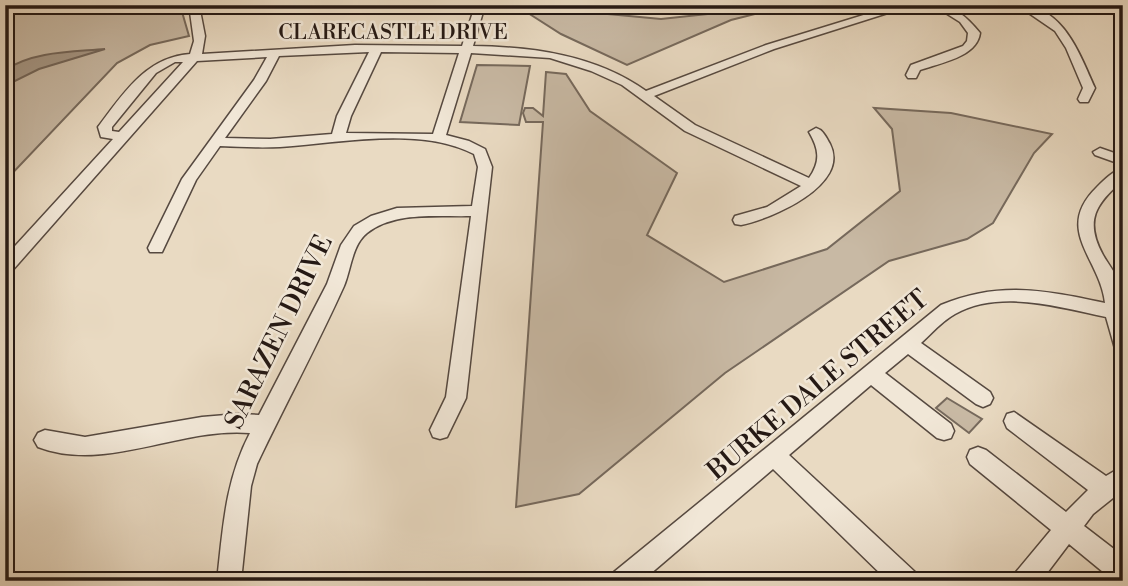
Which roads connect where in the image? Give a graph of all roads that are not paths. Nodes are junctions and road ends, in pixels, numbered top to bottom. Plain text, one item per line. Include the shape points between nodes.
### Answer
1 (194, 5) edge
2 (475, 5) edge
3 (908, 5) edge
4 (938, 5) edge
5 (1022, 5) edge
6 (377, 48) junction
7 (466, 50) junction
8 (275, 52) junction
9 (195, 56) junction
10 (912, 75) dead end
11 (644, 96) junction
12 (1084, 99) dead end
13 (816, 132) dead end
14 (123, 137) junction
15 (338, 138) junction
16 (438, 138) junction
17 (217, 142) junction
18 (1100, 152) dead end
19 (1123, 161) edge
20 (1123, 172) edge
21 (812, 185) junction
22 (480, 211) junction
23 (741, 220) dead end
24 (156, 248) dead end
25 (5, 268) edge
26 (1116, 284) edge
27 (1113, 312) junction
28 (907, 343) junction
29 (1123, 347) edge
30 (871, 374) junction
31 (983, 398) dead end
32 (1014, 421) dead end
33 (263, 425) junction
34 (440, 430) dead end
35 (944, 431) dead end
36 (45, 440) dead end
37 (774, 455) junction
38 (978, 457) dead end
39 (1114, 482) edge
40 (1067, 527) junction
41 (1123, 572) edge
42 (229, 581) edge
43 (623, 581) edge
44 (906, 581) edge
45 (1025, 581) edge

1 - 9 street via 201,36
2 - 7 street via 478,12
3 - 11 street via 770,47
4 - 10 street via 964,20 974,33 973,42 915,68
5 - 12 street via 1062,30 1089,88
6 - 7 street, CLARECASTLE DRIVE
6 - 8 street, CLARECASTLE DRIVE
6 - 15 street
7 - 11 street, CLARECASTLE DRIVE via 528,52 573,60 626,82
7 - 16 street
8 - 9 street, CLARECASTLE DRIVE
8 - 17 street
9 - 14 street
9 - 14 street, CLARECASTLE DRIVE via 167,61 152,70 105,127 106,134
11 - 21 street, CLARECASTLE DRIVE via 690,128
13 - 21 street via 825,144 825,158
14 - 25 street
15 - 16 street
15 - 17 street
16 - 22 street via 471,145 482,156
17 - 24 street via 189,179
18 - 19 street
20 - 26 street via 1095,197 1086,215 1087,236
21 - 23 street via 763,216
22 - 33 street, SARAZEN DRIVE via 397,213 360,230
22 - 34 street via 456,398
26 - 27 street
27 - 28 street, BURKE DALE STREET via 1038,297 993,295 947,310
27 - 29 street
28 - 30 street, BURKE DALE STREET
28 - 31 street
30 - 35 street
30 - 37 street, BURKE DALE STREET
32 - 39 street
33 - 36 street via 211,425 85,447
33 - 42 street, SARAZEN DRIVE via 240,486
37 - 43 street, BURKE DALE STREET
37 - 44 street
38 - 40 street
39 - 40 street
40 - 41 street
40 - 45 street

